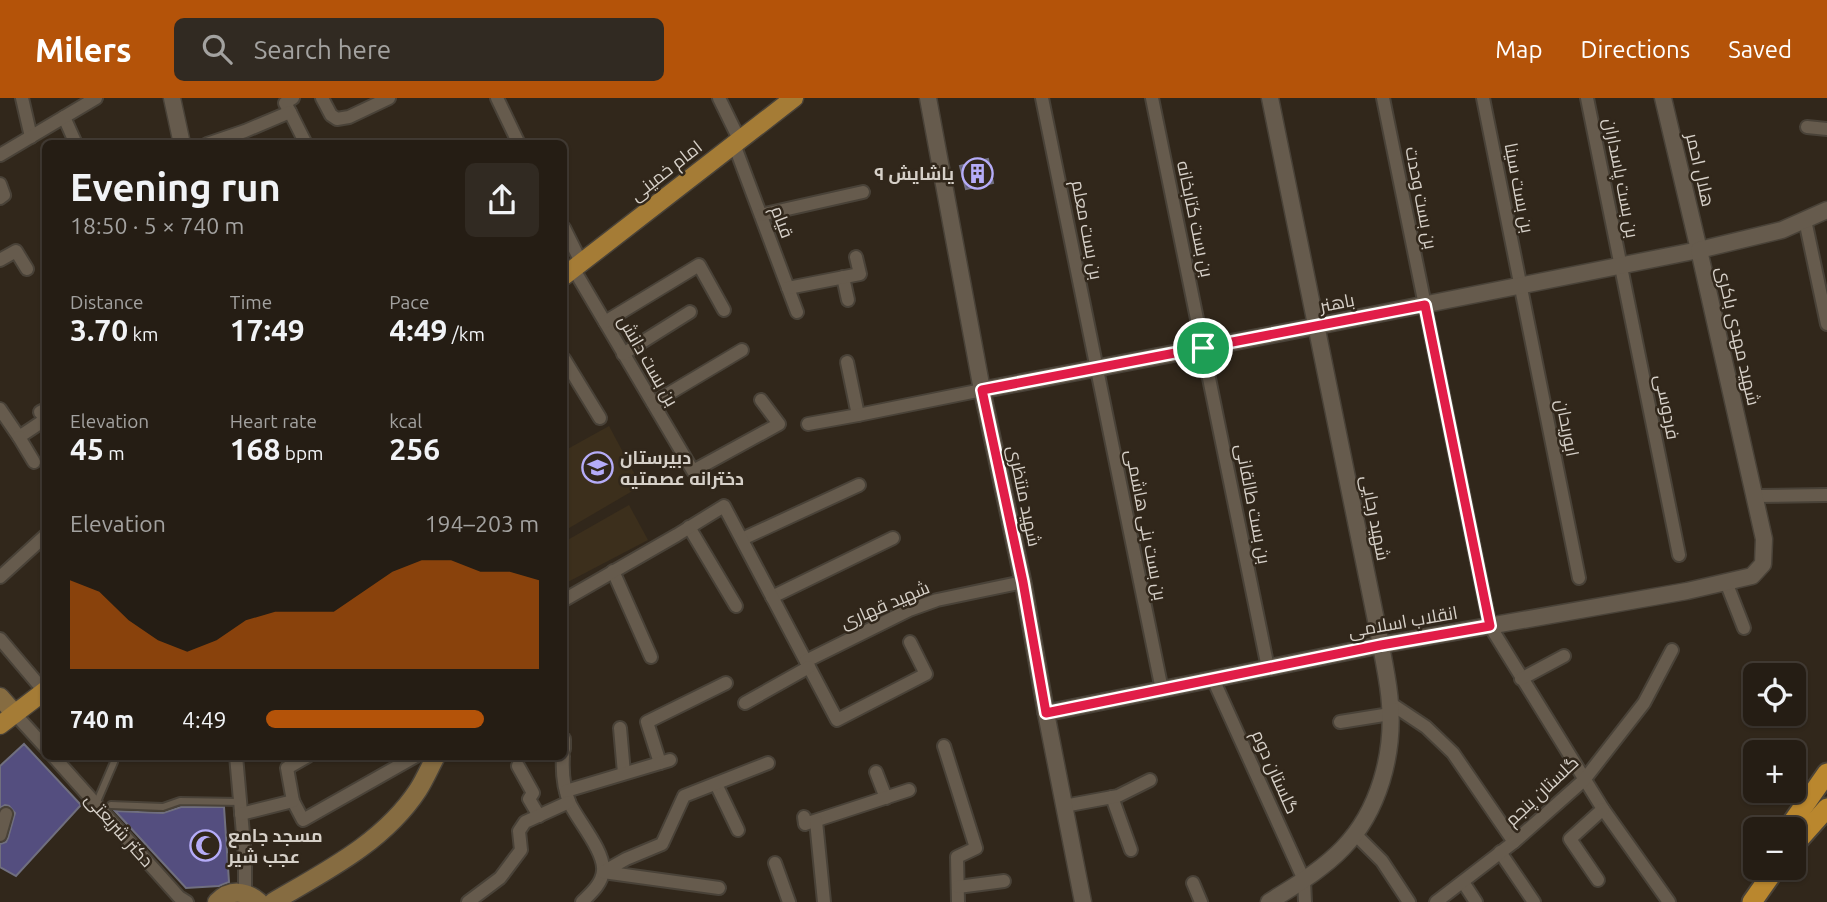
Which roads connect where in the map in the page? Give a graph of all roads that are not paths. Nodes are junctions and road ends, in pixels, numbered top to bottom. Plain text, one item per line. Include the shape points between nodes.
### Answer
1 (22, 98) edge
2 (96, 98) edge
3 (172, 98) edge
4 (293, 98) edge
5 (322, 98) edge
6 (390, 98) edge
7 (497, 98) edge
8 (719, 98) edge
9 (794, 98) edge
10 (928, 98) edge
11 (1042, 98) edge
12 (1152, 98) edge
13 (1270, 98) edge
14 (1383, 98) edge
15 (1483, 98) edge
16 (1587, 98) edge
17 (1663, 98) edge
18 (290, 112) junction
19 (64, 117) junction
20 (1807, 127) dead end
21 (1827, 129) edge
22 (31, 137) junction
23 (74, 140) edge
24 (181, 140) edge
25 (218, 140) edge
26 (304, 140) edge
27 (517, 140) edge
28 (737, 142) junction
29 (0, 155) edge
30 (0, 184) edge
31 (863, 192) dead end
32 (0, 198) edge
33 (1827, 210) edge
34 (761, 215) junction
35 (1805, 220) junction
36 (567, 242) edge
37 (1699, 250) junction
38 (856, 257) dead end
39 (0, 260) edge
40 (1621, 265) junction
41 (27, 269) dead end
42 (573, 269) edge
43 (843, 277) junction
44 (1520, 286) junction
45 (788, 288) junction
46 (848, 300) dead end
47 (1425, 305) junction
48 (723, 310) dead end
49 (690, 312) dead end
50 (797, 312) dead end
51 (605, 321) junction
52 (1827, 324) edge
53 (1317, 327) junction
54 (1203, 348) junction
55 (742, 350) dead end
56 (623, 354) junction
57 (847, 362) dead end
58 (567, 364) edge
59 (1097, 368) junction
60 (982, 390) junction
61 (761, 400) dead end
62 (653, 403) junction
63 (858, 415) junction
64 (2, 418) edge
65 (600, 418) dead end
66 (42, 422) edge
67 (808, 424) dead end
68 (19, 437) junction
69 (34, 462) dead end
70 (859, 485) dead end
71 (1827, 495) edge
72 (1755, 496) junction
73 (689, 527) junction
74 (893, 538) dead end
75 (42, 539) edge
76 (742, 539) junction
77 (1679, 555) dead end
78 (1763, 564) joint
79 (613, 571) junction
80 (0, 577) edge
81 (1579, 578) dead end
82 (1023, 582) junction
83 (1726, 582) junction
84 (772, 597) junction
85 (567, 598) edge
86 (736, 606) dead end
87 (1490, 626) junction
88 (1744, 628) dead end
89 (0, 639) edge
90 (910, 642) dead end
91 (1381, 645) junction
92 (1672, 650) dead end
93 (1564, 656) dead end
94 (651, 657) dead end
95 (807, 664) junction
96 (1268, 668) junction
97 (1213, 679) junction
98 (1521, 679) junction
99 (726, 683) dead end
100 (42, 687) edge
101 (1162, 690) junction
102 (42, 692) edge
103 (0, 697) edge
104 (745, 703) dead end
105 (1390, 709) junction
106 (1046, 713) junction
107 (15, 714) junction
108 (1340, 722) dead end
109 (0, 726) edge
110 (620, 728) dead end
111 (42, 744) edge
112 (944, 746) dead end
113 (57, 760) edge
114 (236, 760) edge
115 (301, 760) edge
116 (409, 760) edge
117 (434, 760) edge
118 (563, 760) edge
119 (114, 762) dead end
120 (768, 763) dead end
121 (518, 766) dead end
122 (876, 772) dead end
123 (624, 773) junction
124 (1827, 773) edge
125 (1150, 780) dead end
126 (1584, 780) junction
127 (716, 784) junction
128 (909, 790) dead end
129 (567, 796) junction
130 (1112, 797) junction
131 (886, 798) junction
132 (293, 801) junction
133 (96, 804) junction
134 (111, 805) dead end
135 (1064, 806) junction
136 (240, 808) junction
137 (1827, 808) edge
138 (1603, 809) junction
139 (6, 814) dead end
140 (539, 816) junction
141 (1796, 817) edge
142 (738, 830) dead end
143 (1806, 832) edge
144 (1355, 834) junction
145 (0, 835) edge
146 (1514, 842) junction
147 (1131, 850) dead end
148 (1500, 852) junction
149 (775, 863) dead end
150 (603, 872) junction
151 (1304, 880) junction
152 (1598, 880) dead end
153 (1752, 880) edge
154 (1768, 880) edge
155 (1004, 881) dead end
156 (1463, 882) junction
157 (1194, 884) dead end
158 (958, 887) junction
159 (719, 888) dead end
160 (252, 898) edge
161 (187, 902) edge
162 (217, 902) edge
163 (273, 902) edge
164 (468, 902) edge
165 (582, 902) edge
166 (789, 902) edge
167 (824, 902) edge
168 (958, 902) edge
169 (1083, 902) edge
170 (1202, 902) edge
171 (1269, 902) edge
172 (1305, 902) edge
173 (1409, 902) edge
174 (1436, 902) edge
175 (1476, 902) edge
176 (1534, 902) edge
177 (1669, 902) edge
178 (1736, 902) edge
179 (1752, 902) edge

1 - 22 street
2 - 19 street
3 - 24 street
4 - 18 street via 285,103
5 - 6 street via 337,119
7 - 27 street
8 - 28 street, قیام
9 - 28 main road, امام خمینی
10 - 60 street, شهید منتظری
11 - 59 street, بن بست معلم
12 - 54 street, بن بست کتابخانه
13 - 53 street, شهید رجایی
14 - 47 street, بن بست وحدت
15 - 44 street, بن بست سینا
16 - 40 street, بن بست پاسداران
17 - 37 street, هلال احمر
18 - 25 street
18 - 26 street
19 - 22 street
19 - 23 street
20 - 21 street
22 - 29 street
28 - 34 street, قیام
28 - 42 main road, امام خمینی
30 - 32 street via 4,195
31 - 34 street
33 - 35 street, شهید مهدی باکری
34 - 45 street, قیام
35 - 37 street, شهید مهدی باکری
35 - 52 street
36 - 42 street, بن بست دانش
37 - 40 street, باهنر
37 - 72 street, شهید مهدی باکری
38 - 43 street via 860,274
39 - 41 street via 16,251
40 - 44 street, باهنر
40 - 77 street, فردوسی
42 - 51 street, بن بست دانش
43 - 45 street
43 - 46 street
44 - 47 street, باهنر
44 - 81 street, ابوریحان
45 - 50 street, قیام
47 - 53 street, باهنر
47 - 87 street, بن بست وحدت
48 - 51 street via 699,265
49 - 56 street
51 - 56 street, بن بست دانش
53 - 54 street, باهنر
53 - 91 street, شهید رجایی
54 - 59 street, باهنر
54 - 96 street, بن بست طالقانی
55 - 62 street
56 - 62 street, بن بست دانش
57 - 63 street
58 - 65 street
59 - 60 street, باهنر
59 - 101 street, بن بست بنی هاشمی
60 - 63 street
60 - 82 street, شهید منتظری
61 - 62 street, بن بست دانش via 779,424 693,471
63 - 67 street
64 - 68 street
66 - 68 street
68 - 69 street
70 - 76 street
71 - 72 street
72 - 78 street, شهید مهدی باکری via 1764,538
73 - 76 street via 724,506
73 - 79 street
73 - 86 street
74 - 84 street
75 - 80 street
76 - 84 street
78 - 83 street, انقلاب اسلامی via 1752,576
79 - 85 street
79 - 94 street
82 - 95 street, شهید قهاری via 909,610
82 - 106 street, شهید منتظری
83 - 87 street, انقلاب اسلامی
83 - 88 street
84 - 95 street
87 - 91 street, انقلاب اسلامی
87 - 98 street, بن بست وحدت
89 - 100 street
90 - 95 street via 926,674 836,719
91 - 96 street, انقلاب اسلامی
91 - 105 street, شهید رجایی
92 - 126 street, گلستان پنجم via 1644,703
93 - 98 street
95 - 104 street, شهید قهاری
96 - 97 street, انقلاب اسلامی
97 - 101 street, انقلاب اسلامی
97 - 151 street, گلستان دوم
98 - 126 street, بن بست وحدت
99 - 123 street via 648,722 665,762
101 - 106 street, انقلاب اسلامی
102 - 107 main road
103 - 107 main road
105 - 108 street
105 - 144 street, شهید رجایی via 1387,762
105 - 146 street via 1426,727 1453,753
106 - 135 street, شهید منتظری
107 - 109 main road
107 - 111 street
110 - 123 street
112 - 158 street via 976,848 957,857
113 - 133 street, دکتر شریعتی
114 - 136 street
115 - 132 street via 287,768
116 - 132 street via 303,820
117 - 163 main road via 418,789 372,841
118 - 129 street
119 - 133 lane
120 - 127 street
121 - 140 street
122 - 131 street
123 - 129 street
124 - 141 highway
125 - 130 street
126 - 138 street, بن بست وحدت
126 - 146 street, گلستان پنجم
127 - 142 street
127 - 150 street via 684,796 662,844
128 - 131 street
129 - 140 street
129 - 150 street via 601,854
130 - 135 street
130 - 147 street
131 - 167 street via 810,819
132 - 136 street
133 - 161 street, دکتر شریعتی
134 - 136 lane via 163,807 180,801
135 - 169 street, شهید منتظری
136 - 160 street
137 - 143 highway
138 - 152 street via 1570,839
138 - 177 street, بن بست وحدت
139 - 145 street
140 - 164 street via 525,822 519,831 521,850 500,878
144 - 151 street, شهید رجایی
144 - 173 street via 1382,861
146 - 148 street, گلستان پنجم
148 - 156 street, گلستان پنجم
148 - 176 street
149 - 166 street
150 - 159 street
150 - 165 street
151 - 171 street, شهید رجایی
151 - 172 street
153 - 178 highway
154 - 179 highway
155 - 158 street
156 - 174 street, گلستان پنجم
156 - 175 street
157 - 170 street
158 - 168 street
160 - 162 main road via 236,892

